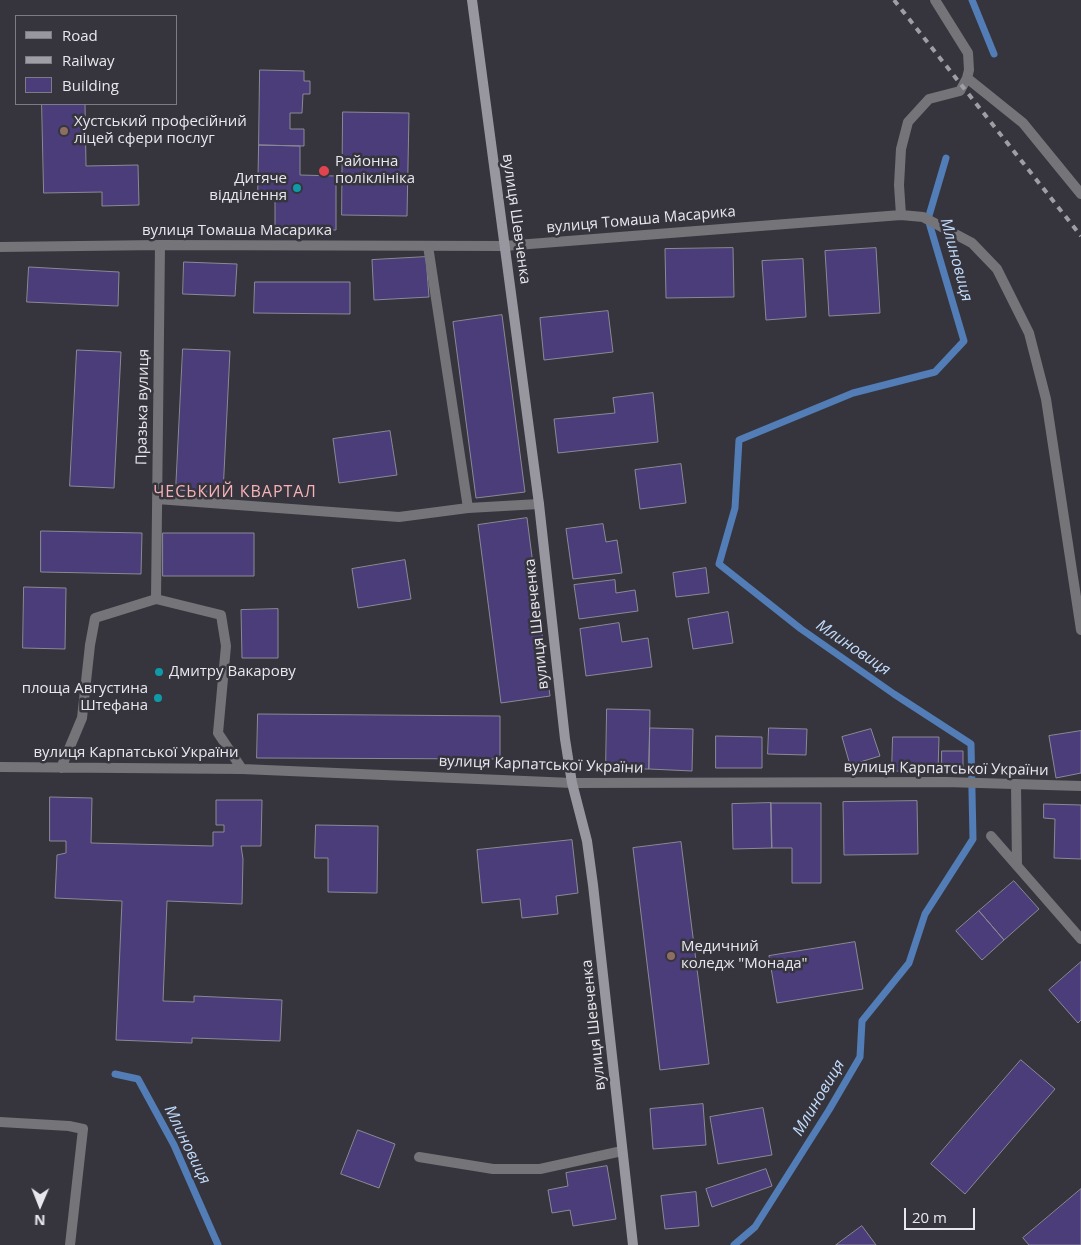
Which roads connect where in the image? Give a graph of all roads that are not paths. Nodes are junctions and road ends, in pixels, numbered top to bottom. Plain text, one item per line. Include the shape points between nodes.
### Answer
1 (472, 0) edge
2 (935, 0) edge
3 (967, 78) junction
4 (1081, 194) edge
5 (902, 215) junction
6 (160, 245) junction
7 (428, 246) junction
8 (504, 246) junction
9 (0, 247) edge
10 (157, 499) junction
11 (539, 504) junction
12 (468, 508) junction
13 (156, 599) junction
14 (1081, 630) edge
15 (0, 767) edge
16 (61, 768) junction
17 (242, 769) junction
18 (572, 783) junction
19 (1016, 784) junction
20 (1081, 786) edge
21 (991, 836) dead end
22 (1017, 866) junction
23 (1081, 939) edge
24 (0, 1122) edge
25 (622, 1151) junction
26 (419, 1157) dead end
27 (70, 1245) edge
28 (633, 1245) edge

1 - 8 main road, вулиця Шевченка
2 - 3 street via 968,53
3 - 4 street via 1023,123
3 - 5 street via 960,91 928,99 908,122 901,150 899,184
5 - 8 street, вулиця Томаша Масарика
5 - 14 street, вулиця Томаша Масарика via 922,216 972,243 996,269 1029,333 1046,399
6 - 7 street, вулиця Томаша Масарика
6 - 9 street, вулиця Томаша Масарика
6 - 10 street, Празька вулиця
7 - 8 street, вулиця Томаша Масарика
7 - 12 street
8 - 11 main road, вулиця Шевченка
10 - 12 street via 399,517
10 - 13 street, Празька вулиця
11 - 12 street
11 - 18 main road, вулиця Шевченка
13 - 16 street via 95,618 82,718
13 - 17 street via 221,615 226,646 218,734
15 - 16 street, вулиця Карпатської України
16 - 17 street, вулиця Карпатської України
17 - 18 street, вулиця Карпатської України
18 - 19 street, вулиця Карпатської України
18 - 25 main road, вулиця Шевченка via 592,876
19 - 20 street, вулиця Карпатської України
19 - 22 street
21 - 22 street
22 - 23 street
24 - 27 street via 83,1129
25 - 26 street via 540,1169 493,1169
25 - 28 main road, вулиця Шевченка

